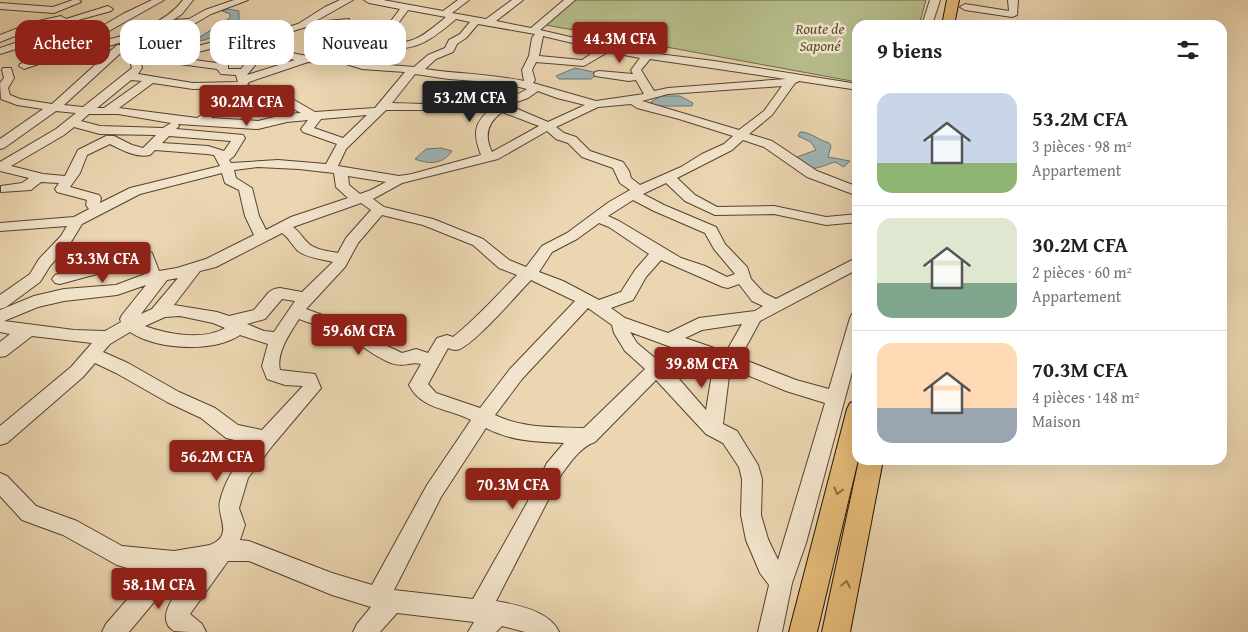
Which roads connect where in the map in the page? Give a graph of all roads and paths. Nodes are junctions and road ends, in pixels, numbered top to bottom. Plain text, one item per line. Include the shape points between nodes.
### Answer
1 (27, 0) edge
2 (62, 0) edge
3 (159, 0) edge
4 (188, 0) edge
5 (243, 0) edge
6 (348, 0) edge
7 (369, 0) edge
8 (464, 0) edge
9 (518, 0) edge
10 (570, 0) edge
11 (935, 0) edge
12 (954, 0) edge
13 (1013, 0) edge
14 (76, 2) junction
15 (0, 6) edge
16 (406, 6) junction
17 (16, 7) junction
18 (143, 8) junction
19 (964, 8) edge
20 (110, 9) junction
21 (451, 14) junction
22 (0, 16) edge
23 (78, 17) junction
24 (121, 19) junction
25 (477, 19) junction
26 (58, 20) edge
27 (72, 20) edge
28 (168, 20) edge
29 (194, 20) edge
30 (311, 20) edge
31 (396, 20) edge
32 (929, 20) edge
33 (949, 20) edge
34 (489, 22) junction
35 (110, 26) edge
36 (0, 29) edge
37 (15, 31) edge
38 (537, 32) junction
39 (15, 33) edge
40 (0, 39) edge
41 (120, 41) edge
42 (110, 44) edge
43 (113, 44) junction
44 (110, 45) edge
45 (406, 45) edge
46 (120, 46) edge
47 (14, 47) edge
48 (606, 48) junction
49 (110, 50) edge
50 (0, 52) edge
51 (647, 56) junction
52 (533, 59) junction
53 (304, 60) edge
54 (200, 63) edge
55 (27, 65) edge
56 (29, 65) edge
57 (100, 65) edge
58 (136, 65) edge
59 (250, 65) edge
60 (269, 65) edge
61 (359, 65) edge
62 (24, 66) junction
63 (362, 66) joint
64 (414, 70) junction
65 (3, 71) edge
66 (266, 72) junction
67 (599, 74) dead end
68 (129, 76) junction
69 (640, 76) junction
70 (152, 79) junction
71 (795, 79) junction
72 (242, 82) junction
73 (532, 86) junction
74 (852, 86) edge
75 (650, 95) junction
76 (634, 100) junction
77 (596, 104) junction
78 (500, 106) junction
79 (55, 107) junction
80 (379, 109) junction
81 (108, 110) junction
82 (85, 111) junction
83 (315, 115) junction
84 (178, 121) junction
85 (201, 121) junction
86 (71, 122) junction
87 (548, 126) junction
88 (166, 132) junction
89 (741, 136) junction
90 (343, 142) junction
91 (0, 145) edge
92 (153, 146) junction
93 (0, 150) edge
94 (19, 156) junction
95 (488, 158) junction
96 (225, 163) junction
97 (1, 168) edge
98 (336, 169) junction
99 (670, 177) junction
100 (45, 178) junction
101 (68, 180) junction
102 (399, 180) junction
103 (6, 189) dead end
104 (852, 190) edge
105 (636, 193) junction
106 (31, 196) dead end
107 (359, 198) junction
108 (98, 209) junction
109 (380, 210) junction
110 (714, 211) junction
111 (679, 216) junction
112 (597, 217) junction
113 (852, 219) edge
114 (77, 221) junction
115 (283, 226) junction
116 (0, 227) edge
117 (262, 237) junction
118 (659, 252) junction
119 (344, 259) junction
120 (852, 265) edge
121 (195, 268) junction
122 (529, 274) junction
123 (38, 275) junction
124 (158, 276) junction
125 (744, 276) junction
126 (60, 279) junction
127 (72, 294) junction
128 (306, 298) junction
129 (0, 302) edge
130 (592, 304) junction
131 (776, 306) junction
132 (296, 312) junction
133 (158, 313) junction
134 (0, 316) edge
135 (754, 317) junction
136 (619, 322) junction
137 (131, 325) junction
138 (234, 325) junction
139 (0, 326) edge
140 (28, 330) junction
141 (108, 337) junction
142 (852, 338) edge
143 (279, 340) junction
144 (677, 342) junction
145 (0, 351) edge
146 (91, 354) junction
147 (431, 360) junction
148 (726, 360) junction
149 (655, 371) junction
150 (834, 398) junction
151 (483, 418) junction
152 (8, 421) edge
153 (713, 428) junction
154 (852, 433) edge
155 (584, 436) junction
156 (0, 437) edge
157 (266, 439) junction
158 (870, 465) edge
159 (0, 482) edge
160 (223, 550) junction
161 (174, 562) junction
162 (781, 583) junction
163 (384, 599) junction
164 (485, 619) edge
165 (114, 632) edge
166 (194, 632) edge
167 (365, 632) edge
168 (547, 632) edge
169 (770, 632) edge
170 (803, 632) edge
171 (836, 632) edge

1 - 17 street
2 - 14 street
3 - 18 street
4 - 28 street
5 - 29 street
6 - 30 street
7 - 16 street
8 - 21 street
9 - 34 street
10 - 38 street
11 - 32 street
12 - 33 main road
13 - 19 street via 1012,14
14 - 17 street via 54,10
14 - 20 street
15 - 17 street
16 - 21 street
16 - 31 street
17 - 22 street
18 - 20 street
18 - 24 street
20 - 23 street
20 - 24 street
21 - 25 street
21 - 45 street via 425,36
23 - 26 street
23 - 27 street
24 - 35 street
25 - 34 street
25 - 64 street via 449,50
34 - 38 street
36 - 37 street
38 - 48 street
38 - 52 street
39 - 40 street
41 - 43 street
42 - 43 street
43 - 44 street
43 - 46 street
43 - 49 street
47 - 50 street
48 - 51 street
48 - 52 street via 584,63
51 - 69 street via 636,70
51 - 71 street
52 - 73 street via 527,70
53 - 66 street
54 - 72 street via 225,67 224,72
55 - 62 street
56 - 62 street
57 - 79 street
58 - 68 street
59 - 72 street
60 - 66 street
61 - 63 street
62 - 65 street
63 - 64 street
64 - 73 street
64 - 80 street
65 - 79 street via 9,78 2,88 7,99
66 - 72 street
67 - 69 street via 629,78
68 - 70 street
68 - 82 street
69 - 75 street
70 - 72 street via 201,87
70 - 81 street
71 - 74 street
71 - 75 street via 777,84
71 - 89 street via 768,113
72 - 83 street via 281,96
72 - 85 street via 228,101
73 - 77 street
73 - 78 street via 524,96
75 - 76 street
76 - 77 street
76 - 89 street via 642,106 684,116
77 - 87 street
78 - 80 street
78 - 87 street
78 - 95 street via 482,130 481,141
79 - 82 street
79 - 91 street
80 - 83 street via 342,115
80 - 90 street
81 - 82 street
81 - 84 street
82 - 86 street
83 - 85 street via 281,119 258,126
83 - 90 street via 307,129
84 - 85 street
84 - 88 street
86 - 88 street via 100,130
86 - 94 street
87 - 95 street
87 - 105 street via 558,135 574,141 583,152 618,165
88 - 92 street
88 - 96 street via 239,138
89 - 99 street via 728,147
89 - 104 street via 768,144 812,174
90 - 98 street
92 - 96 street via 215,151
92 - 101 street via 146,152 134,151 107,139 82,153
93 - 94 street
94 - 97 street
95 - 102 street
96 - 98 street
96 - 108 street via 138,190
96 - 117 street via 230,180 246,188 252,216
97 - 100 street
98 - 102 street
98 - 107 street via 343,187
99 - 105 street
99 - 110 street via 690,198
100 - 101 street
100 - 103 street via 26,187
100 - 106 street
101 - 108 street via 62,190 94,198 93,205
102 - 107 street
105 - 111 street
105 - 112 street
107 - 109 street
107 - 115 street
108 - 114 street
109 - 119 street via 348,245
109 - 122 street via 416,218 461,235 484,246 504,264
110 - 111 street
110 - 113 street via 774,210 826,221
111 - 125 street via 711,230 719,246
112 - 118 street
112 - 122 street via 572,236 547,249
114 - 116 street
114 - 123 street
115 - 117 street
115 - 119 street via 296,236 303,247 315,254
117 - 121 street via 228,256
118 - 125 street via 726,283
118 - 130 street via 639,275 627,296
119 - 128 street
120 - 131 street
121 - 124 street
121 - 133 street
122 - 130 street
122 - 147 street via 463,338 454,344 446,340 443,342
123 - 126 street
123 - 129 street
124 - 126 street via 147,256
124 - 127 street via 104,293
124 - 137 street via 128,319
125 - 131 street via 758,298
126 - 127 street
127 - 134 street via 30,303
128 - 132 street
128 - 138 street via 280,293 258,316
130 - 136 street
130 - 151 street via 516,374
131 - 135 street
132 - 143 street
132 - 147 street via 352,332 396,358 406,360 416,356
133 - 137 street
133 - 138 street via 180,310
135 - 144 street via 701,323 685,330
135 - 148 street
136 - 144 street
136 - 149 street via 628,343
137 - 138 street via 141,331 178,340 217,338 227,335
137 - 141 street
138 - 143 street via 268,339
139 - 140 street
140 - 141 street
140 - 145 street
141 - 146 street
142 - 150 street
143 - 157 street via 272,354 271,371 280,376 309,379 312,388
144 - 148 street
144 - 149 street
146 - 152 street via 77,372
146 - 157 street via 208,413 232,432
147 - 151 street via 418,384 427,396
148 - 150 street via 792,386
148 - 153 street
149 - 153 street via 673,384
149 - 155 street via 592,434
150 - 162 street
151 - 155 street via 520,433
151 - 163 street via 434,491
152 - 156 street
153 - 162 street via 730,437 748,465 752,479 751,515 757,540 768,565
154 -> 170 main road
155 - 164 street via 554,468
157 - 160 street via 234,486 229,508 234,528
171 -> 158 main road
159 - 161 street via 29,513 70,528 117,555
160 - 161 street
160 - 163 street via 249,550 332,584
160 - 166 street via 177,612 178,619
161 - 165 street
162 - 169 street
163 - 164 street
163 - 167 street
164 - 168 street via 534,623

